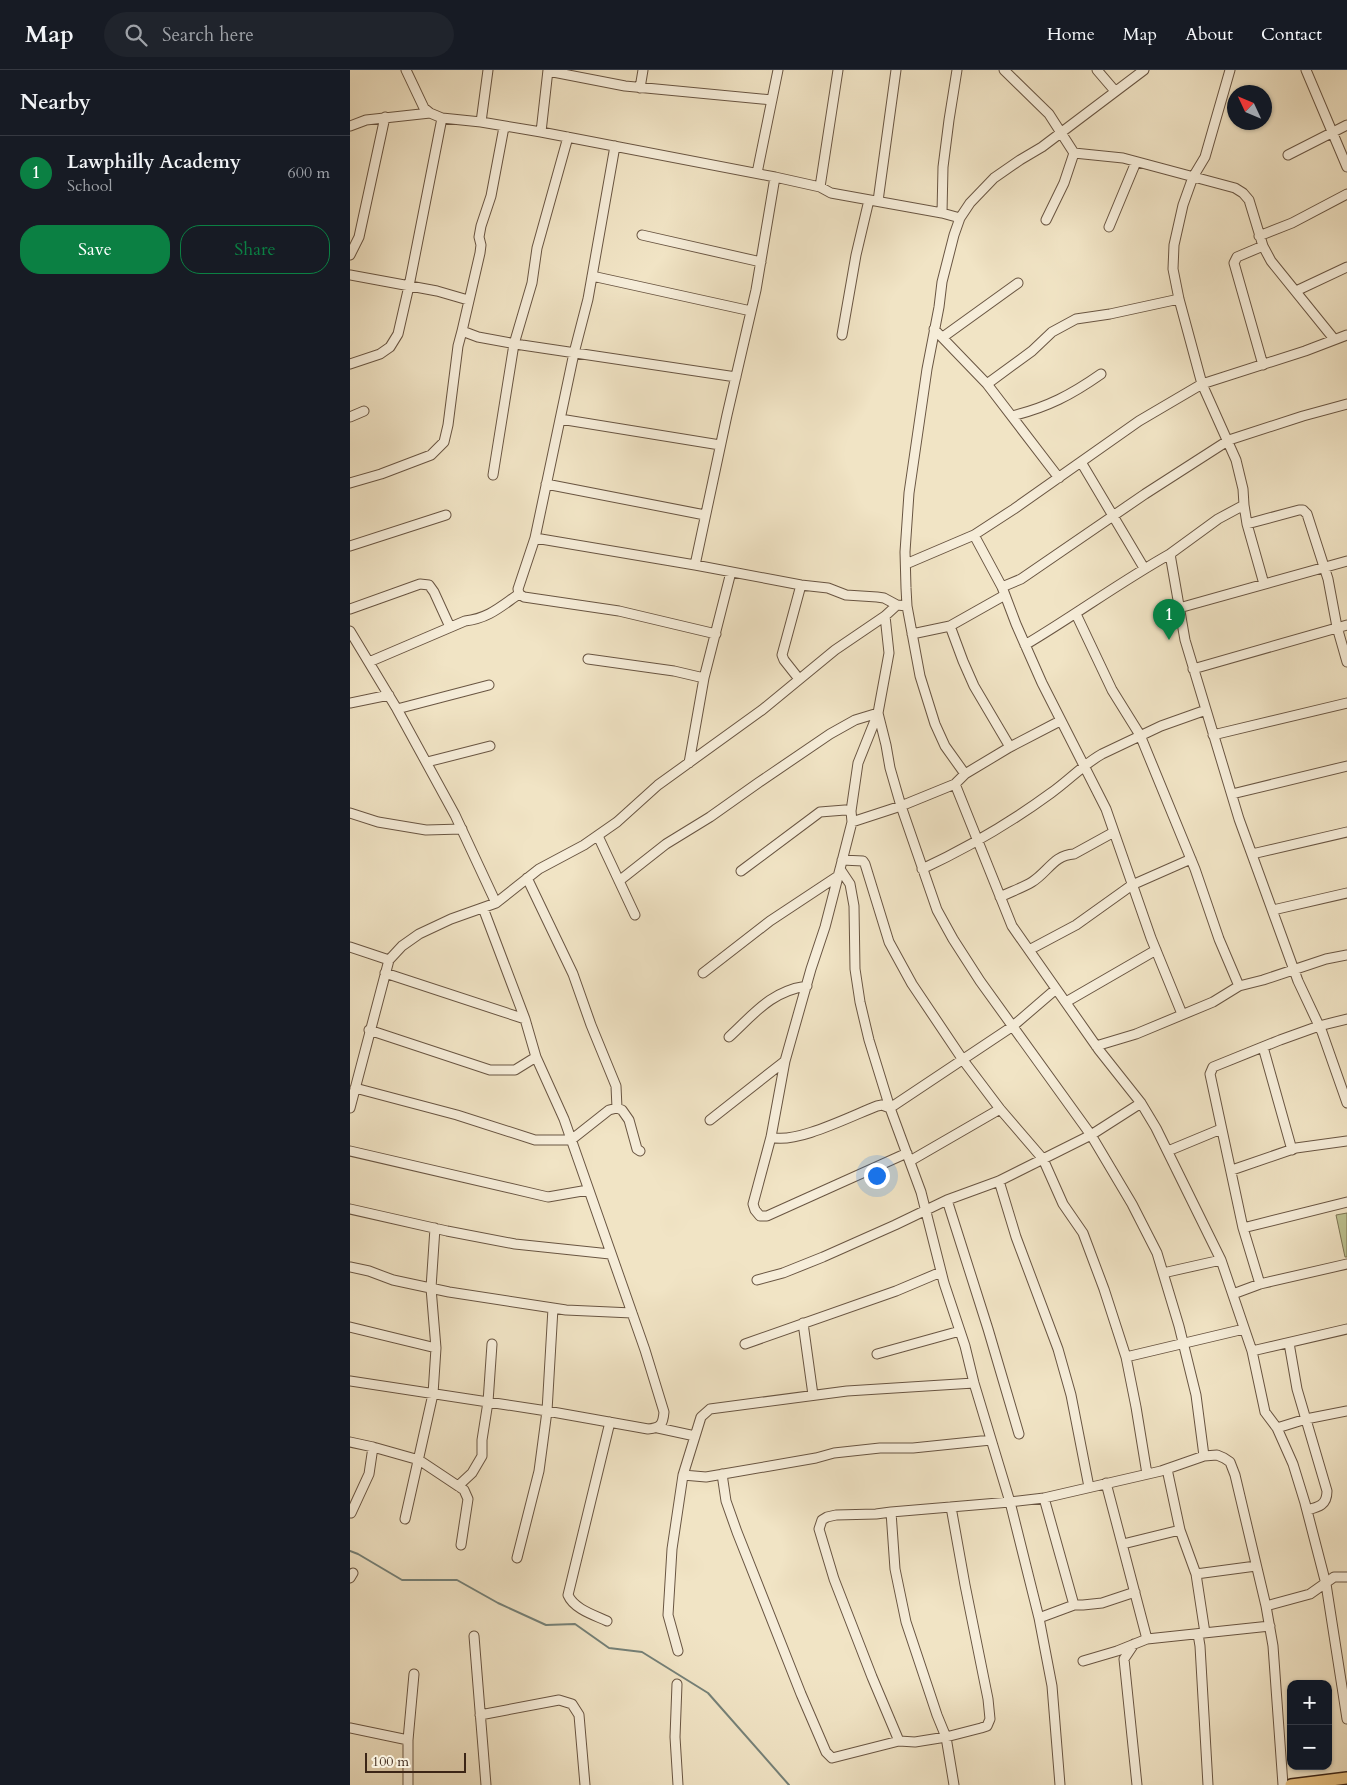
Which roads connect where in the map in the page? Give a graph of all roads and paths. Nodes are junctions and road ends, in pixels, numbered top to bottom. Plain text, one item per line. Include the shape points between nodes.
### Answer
1 (406, 70) edge
2 (488, 70) edge
3 (548, 70) edge
4 (644, 70) edge
5 (778, 70) edge
6 (838, 70) edge
7 (896, 70) edge
8 (957, 70) edge
9 (1004, 70) edge
10 (1097, 70) edge
11 (1144, 70) edge
12 (1230, 70) edge
13 (1306, 70) edge
14 (640, 88) junction
15 (1115, 91) junction
16 (772, 100) junction
17 (430, 113) junction
18 (385, 117) junction
19 (442, 118) junction
20 (481, 122) junction
21 (1347, 125) edge
22 (350, 126) edge
23 (504, 127) junction
24 (1332, 131) junction
25 (542, 132) junction
26 (1061, 132) junction
27 (568, 137) junction
28 (615, 146) junction
29 (1074, 154) junction
30 (1288, 155) dead end
31 (1136, 162) junction
32 (1347, 168) edge
33 (757, 173) junction
34 (776, 177) junction
35 (1193, 177) junction
36 (820, 187) junction
37 (1347, 194) edge
38 (874, 200) junction
39 (942, 212) junction
40 (960, 218) junction
41 (1046, 220) dead end
42 (1110, 227) dead end
43 (642, 235) dead end
44 (1259, 236) junction
45 (1263, 246) junction
46 (350, 255) edge
47 (761, 262) junction
48 (1347, 267) edge
49 (350, 275) edge
50 (592, 276) junction
51 (1018, 283) dead end
52 (409, 286) junction
53 (1296, 292) junction
54 (1179, 299) junction
55 (468, 300) junction
56 (751, 311) junction
57 (934, 329) junction
58 (462, 331) junction
59 (1347, 334) edge
60 (842, 335) dead end
61 (943, 337) junction
62 (1334, 339) junction
63 (514, 344) junction
64 (574, 353) junction
65 (350, 364) edge
66 (1263, 365) junction
67 (1101, 374) dead end
68 (736, 377) junction
69 (987, 384) junction
70 (1202, 384) junction
71 (1347, 404) edge
72 (364, 411) dead end
73 (1012, 416) junction
74 (350, 417) edge
75 (560, 419) junction
76 (1228, 440) junction
77 (720, 445) junction
78 (1081, 462) junction
79 (493, 475) dead end
80 (1059, 478) junction
81 (350, 483) edge
82 (546, 484) junction
83 (1244, 505) junction
84 (705, 515) junction
85 (446, 516) dead end
86 (1112, 516) junction
87 (1247, 524) junction
88 (974, 535) junction
89 (535, 538) junction
90 (350, 546) edge
91 (1170, 554) junction
92 (1347, 561) edge
93 (906, 564) junction
94 (695, 565) junction
95 (1324, 567) junction
96 (1144, 568) junction
97 (731, 572) junction
98 (1264, 584) junction
99 (801, 585) junction
100 (1004, 591) junction
101 (519, 594) junction
102 (897, 605) junction
103 (907, 606) junction
104 (1179, 608) junction
105 (350, 609) edge
106 (1076, 614) junction
107 (885, 616) junction
108 (1347, 625) edge
109 (950, 626) junction
110 (450, 627) junction
111 (1337, 628) junction
112 (350, 631) edge
113 (716, 634) junction
114 (912, 634) junction
115 (354, 643) edge
116 (1025, 645) junction
117 (588, 659) dead end
118 (369, 662) junction
119 (1347, 662) edge
120 (1194, 669) junction
121 (704, 678) junction
122 (799, 679) junction
123 (489, 685) dead end
124 (389, 695) junction
125 (350, 703) edge
126 (1347, 703) edge
127 (397, 709) junction
128 (1206, 710) junction
129 (878, 713) junction
130 (1060, 721) junction
131 (1140, 735) junction
132 (1213, 735) junction
133 (490, 746) dead end
134 (1010, 747) junction
135 (427, 762) junction
136 (689, 763) junction
137 (1347, 766) edge
138 (1083, 768) junction
139 (964, 774) junction
140 (955, 784) junction
141 (1232, 794) junction
142 (901, 806) junction
143 (851, 811) junction
144 (350, 813) edge
145 (852, 822) junction
146 (462, 829) junction
147 (1114, 832) junction
148 (1347, 832) edge
149 (598, 836) junction
150 (977, 841) junction
151 (1252, 854) junction
152 (1191, 859) junction
153 (840, 869) junction
154 (922, 869) junction
155 (741, 870) dead end
156 (527, 878) junction
157 (619, 880) junction
158 (1132, 885) junction
159 (1347, 892) edge
160 (1000, 897) junction
161 (496, 903) junction
162 (483, 908) junction
163 (1273, 910) junction
164 (635, 915) dead end
165 (350, 947) edge
166 (1029, 950) junction
167 (1156, 950) junction
168 (1347, 954) edge
169 (389, 960) junction
170 (1295, 970) junction
171 (385, 973) junction
172 (703, 973) dead end
173 (807, 986) junction
174 (1239, 986) junction
175 (1056, 989) junction
176 (1066, 1002) junction
177 (1182, 1014) junction
178 (525, 1019) junction
179 (1347, 1019) edge
180 (1013, 1026) junction
181 (1319, 1026) junction
182 (369, 1030) junction
183 (729, 1037) dead end
184 (1096, 1046) junction
185 (1263, 1047) junction
186 (536, 1057) junction
187 (963, 1060) junction
188 (785, 1061) junction
189 (355, 1088) junction
190 (1141, 1103) junction
191 (1347, 1103) edge
192 (350, 1108) edge
193 (617, 1108) junction
194 (890, 1108) junction
195 (1000, 1109) junction
196 (710, 1120) dead end
197 (1222, 1129) junction
198 (1091, 1135) junction
199 (771, 1137) junction
200 (571, 1140) junction
201 (1347, 1141) edge
202 (1292, 1150) junction
203 (350, 1151) edge
204 (640, 1151) dead end
205 (1168, 1151) junction
206 (909, 1157) junction
207 (1043, 1159) junction
208 (1232, 1170) junction
209 (999, 1181) junction
210 (588, 1190) junction
211 (947, 1200) junction
212 (1347, 1202) edge
213 (350, 1208) edge
214 (926, 1210) junction
215 (435, 1228) junction
216 (1243, 1228) junction
217 (610, 1254) junction
218 (1222, 1260) junction
219 (1347, 1264) edge
220 (350, 1267) edge
221 (941, 1272) junction
222 (1163, 1273) junction
223 (757, 1280) dead end
224 (1260, 1284) junction
225 (431, 1288) junction
226 (1233, 1294) junction
227 (553, 1308) junction
228 (632, 1313) junction
229 (803, 1323) junction
230 (350, 1327) edge
231 (1244, 1329) junction
232 (1347, 1329) edge
233 (960, 1331) junction
234 (1183, 1343) junction
235 (1289, 1343) junction
236 (492, 1344) dead end
237 (745, 1344) dead end
238 (436, 1348) junction
239 (1252, 1351) junction
240 (877, 1354) dead end
241 (1126, 1357) junction
242 (350, 1381) edge
243 (974, 1383) junction
244 (433, 1394) junction
245 (813, 1395) junction
246 (488, 1402) junction
247 (1347, 1410) edge
248 (547, 1411) junction
249 (1306, 1418) junction
250 (610, 1422) junction
251 (658, 1428) junction
252 (1277, 1428) junction
253 (1019, 1434) dead end
254 (695, 1436) junction
255 (991, 1440) junction
256 (350, 1442) edge
257 (374, 1447) junction
258 (1204, 1456) junction
259 (419, 1460) junction
260 (1167, 1469) junction
261 (722, 1474) junction
262 (1147, 1474) junction
263 (683, 1476) junction
264 (1106, 1483) junction
265 (458, 1486) junction
266 (1089, 1487) junction
267 (1044, 1498) junction
268 (1010, 1502) junction
269 (951, 1506) junction
270 (1307, 1510) junction
271 (891, 1512) junction
272 (351, 1513) edge
273 (405, 1518) dead end
274 (1180, 1530) junction
275 (1123, 1544) junction
276 (461, 1545) dead end
277 (517, 1558) dead end
278 (1256, 1566) junction
279 (1196, 1574) junction
280 (1347, 1576) edge
281 (1326, 1584) junction
282 (1135, 1592) junction
283 (1074, 1605) junction
284 (1266, 1606) junction
285 (1039, 1618) junction
286 (607, 1621) dead end
287 (1270, 1626) junction
288 (1201, 1634) junction
289 (474, 1636) dead end
290 (1147, 1638) junction
291 (1134, 1644) junction
292 (678, 1650) dead end
293 (1117, 1651) junction
294 (1124, 1659) junction
295 (1084, 1661) dead end
296 (414, 1674) dead end
297 (677, 1684) dead end
298 (480, 1714) junction
299 (1347, 1719) edge
300 (350, 1728) edge
301 (946, 1737) junction
302 (408, 1740) junction
303 (900, 1741) junction
304 (1347, 1778) edge
305 (1317, 1783) edge
306 (408, 1785) edge
307 (486, 1785) edge
308 (585, 1785) edge
309 (678, 1785) edge
310 (954, 1785) edge
311 (1060, 1785) edge
312 (1137, 1785) edge
313 (1208, 1785) edge
314 (1283, 1785) edge
315 (1291, 1785) edge

1 - 17 street via 419,101
2 - 20 street
3 - 14 street
3 - 25 street
4 - 14 street
5 - 16 street
6 - 36 street
7 - 38 street
8 - 39 street via 943,167
9 - 26 street via 1049,114
10 - 15 street
11 - 15 street
12 - 35 street via 1205,157
13 - 24 street
14 - 16 street
15 - 26 street
16 - 33 street
17 - 18 street
17 - 19 street
18 - 22 street
18 - 46 street via 359,237
19 - 20 street
19 - 52 street
20 - 23 street
21 - 24 street
23 - 25 street
23 - 55 street via 491,196 481,226 479,237 482,245
24 - 30 street
24 - 32 street
25 - 27 street
26 - 29 street
26 - 40 street via 994,178
27 - 28 street
27 - 63 street
28 - 33 street
28 - 50 street
29 - 31 street
29 - 41 street
31 - 35 street
31 - 42 street
33 - 34 street
34 - 36 street
34 - 47 street
35 - 44 street via 1243,193 1249,200
35 - 54 street via 1174,245 1173,269
36 - 38 street via 831,193
37 - 44 street
38 - 39 street
38 - 60 street via 856,255
39 - 40 street
40 - 57 street via 942,282
43 - 47 street
44 - 45 street
45 - 53 street
45 - 66 street via 1237,257 1234,263
47 - 56 street
48 - 53 street
49 - 52 street
50 - 56 street
50 - 64 street
51 - 61 street
52 - 55 street
52 - 65 street via 398,334 390,347 380,354
53 - 62 street
54 - 69 street via 1076,319 1052,332
54 - 70 street
55 - 58 street
56 - 68 street
57 - 61 street
57 - 93 street via 909,493
58 - 63 street
58 - 81 street via 444,442 431,454
59 - 62 street
61 - 69 street
62 - 66 street
63 - 64 street
63 - 79 street
64 - 68 street
64 - 75 street
66 - 70 street
67 - 73 street via 1053,404
68 - 77 street
69 - 73 street
70 - 76 street
70 - 78 street via 1139,421
71 - 76 street
72 - 74 street
73 - 80 street
75 - 77 street
75 - 82 street
76 - 83 street via 1240,474
76 - 86 street
77 - 84 street
78 - 80 street
78 - 86 street
80 - 88 street
82 - 84 street
82 - 89 street
83 - 87 street
83 - 91 street via 1218,519
84 - 94 street
85 - 90 street
86 - 96 street
86 - 100 street
87 - 95 street via 1304,511
87 - 98 street
88 - 93 street
88 - 100 street
89 - 94 street
89 - 101 street
91 - 96 street
91 - 104 street
92 - 95 street
93 - 103 street
94 - 97 street
95 - 98 street
95 - 111 street
96 - 106 street
97 - 99 street
97 - 113 street
98 - 104 street
99 - 102 street via 828,588 846,595 884,598
99 - 122 street via 782,655
100 - 109 street
100 - 116 street
101 - 110 street via 491,614
101 - 113 street via 619,611
102 - 103 street
102 - 107 street
103 - 114 street
104 - 120 street
105 - 110 street via 420,584 429,585
106 - 116 street
106 - 131 street via 1112,690
107 - 122 street
107 - 129 street via 889,653
108 - 111 street
109 - 114 street
109 - 134 street via 974,686
110 - 118 street
111 - 119 street
111 - 120 street
112 - 115 street
113 - 121 street
114 - 139 street via 920,676 935,724
115 - 118 street
116 - 130 street
117 - 121 street
118 - 124 street
120 - 128 street
121 - 136 street
122 - 136 street
123 - 127 street
124 - 125 street
124 - 127 street
126 - 132 street
127 - 135 street
128 - 131 street
128 - 132 street
129 - 142 street
129 - 143 street via 858,764
129 - 157 street via 855,720 830,734 666,844
130 - 134 street
130 - 138 street
131 - 138 street via 1093,759
131 - 152 street
132 - 141 street
133 - 135 street
134 - 139 street
135 - 146 street
136 - 149 street
137 - 141 street
138 - 147 street via 1106,809
138 - 150 street
139 - 140 street
140 - 142 street
140 - 150 street
141 - 151 street
142 - 145 street
142 - 154 street
143 - 145 street
143 - 155 street via 820,812
144 - 146 street via 378,822 426,830
145 - 153 street
146 - 161 street
147 - 158 street
147 - 160 street via 1074,854 1059,857 1032,882
148 - 151 street
149 - 156 street
149 - 157 street
150 - 154 street
150 - 160 street
151 - 163 street
152 - 158 street
152 - 174 street
153 - 172 street
153 - 173 street
153 - 187 street via 862,862 865,864 889,942 912,984
153 - 194 street via 850,884 854,906 855,969 860,1002
154 - 180 street via 937,910 953,939
156 - 161 street
156 - 193 street via 573,974 616,1086
157 - 164 street
158 - 166 street via 1076,925
158 - 167 street
159 - 163 street
160 - 166 street via 1012,926
161 - 162 street
162 - 169 street via 419,934
162 - 178 street
163 - 170 street
165 - 169 street
166 - 175 street
167 - 176 street
167 - 177 street
168 - 170 street
169 - 171 street
170 - 174 street
170 - 181 street
171 - 178 street
171 - 182 street
173 - 183 street via 788,989 770,999
173 - 188 street
174 - 177 street
175 - 176 street
175 - 180 street
176 - 184 street
177 - 184 street via 1136,1034
178 - 186 street
179 - 181 street
180 - 187 street
180 - 198 street
181 - 185 street
181 - 191 street
182 - 186 street via 490,1070 515,1070
182 - 189 street
184 - 190 street
185 - 197 street via 1211,1070
185 - 202 street
186 - 200 street
187 - 194 street
187 - 195 street
188 - 196 street
188 - 199 street
189 - 192 street
189 - 200 street via 535,1140
190 - 198 street
190 - 205 street
193 - 200 street via 609,1110
193 - 204 street via 628,1120
194 - 199 street via 877,1106 801,1135
194 - 206 street
195 - 206 street
195 - 207 street
197 - 205 street
197 - 208 street
198 - 207 street
198 - 222 street via 1132,1204 1157,1253
199 - 206 street via 753,1204 760,1216 767,1216
200 - 210 street
201 - 202 street
202 - 208 street
203 - 210 street via 548,1197
205 - 218 street
206 - 214 street
207 - 209 street
207 - 241 street via 1063,1204 1087,1242
208 - 216 street
209 - 211 street
209 - 266 street via 1016,1237 1058,1349
210 - 217 street
211 - 214 street
211 - 253 street
212 - 216 street
213 - 215 street
214 - 221 street
214 - 223 street via 822,1258
215 - 217 street via 515,1244
215 - 225 street
216 - 224 street
217 - 228 street
218 - 222 street
218 - 226 street
219 - 224 street
220 - 225 street
221 - 229 street
221 - 233 street
222 - 234 street
224 - 226 street
225 - 227 street
225 - 238 street
226 - 231 street
227 - 228 street
227 - 248 street
228 - 251 street via 664,1412 663,1423
229 - 237 street
229 - 245 street
230 - 238 street
231 - 234 street
231 - 239 street
232 - 235 street
233 - 240 street
233 - 243 street
234 - 241 street
234 - 258 street via 1196,1395
235 - 239 street
235 - 249 street
236 - 246 street
238 - 244 street
239 - 252 street via 1265,1412
241 - 262 street
242 - 244 street
243 - 245 street
243 - 255 street
244 - 246 street
244 - 259 street
245 - 254 street via 710,1409 701,1417
246 - 248 street
246 - 265 street via 482,1456 472,1473
247 - 249 street
248 - 250 street
248 - 277 street via 539,1471
249 - 252 street
249 - 270 street via 1327,1491 1325,1503
250 - 251 street
250 - 286 street via 568,1595 576,1606
251 - 254 street
252 - 270 street via 1293,1464
254 - 263 street
255 - 261 street via 834,1453
255 - 268 street
256 - 257 street
257 - 259 street
257 - 272 street via 369,1474
258 - 260 street
258 - 278 street via 1217,1455 1230,1462
259 - 265 street
259 - 273 street
260 - 262 street
260 - 274 street
261 - 263 street
261 - 303 street via 726,1501 737,1532 826,1752 836,1758
262 - 264 street
263 - 292 street via 672,1549 668,1615
264 - 266 street
264 - 275 street
265 - 276 street via 468,1499
266 - 267 street
267 - 268 street
267 - 283 street
268 - 269 street
268 - 285 street
269 - 271 street
269 - 301 street via 990,1719 987,1726
270 - 281 street
271 - 301 street via 896,1569 906,1622
271 - 303 street via 836,1515 822,1520 819,1529 834,1579
274 - 275 street
274 - 279 street
275 - 282 street
278 - 279 street
278 - 284 street
279 - 288 street
280 - 281 street via 1334,1577
281 - 284 street via 1310,1594
281 - 299 street
282 - 283 street via 1102,1603
282 - 290 street
283 - 285 street
284 - 287 street
285 - 311 street via 1052,1686
287 - 288 street
287 - 314 street
288 - 290 street
288 - 313 street
289 - 298 street
290 - 291 street
291 - 293 street
291 - 294 street
293 - 294 street
293 - 295 street
294 - 312 street
296 - 302 street
297 - 309 street via 675,1737
298 - 307 street
298 - 308 street via 559,1700 572,1704 579,1714
300 - 302 street
301 - 303 street
301 - 310 street
302 - 306 street
304 - 305 main road
305 - 315 main road

